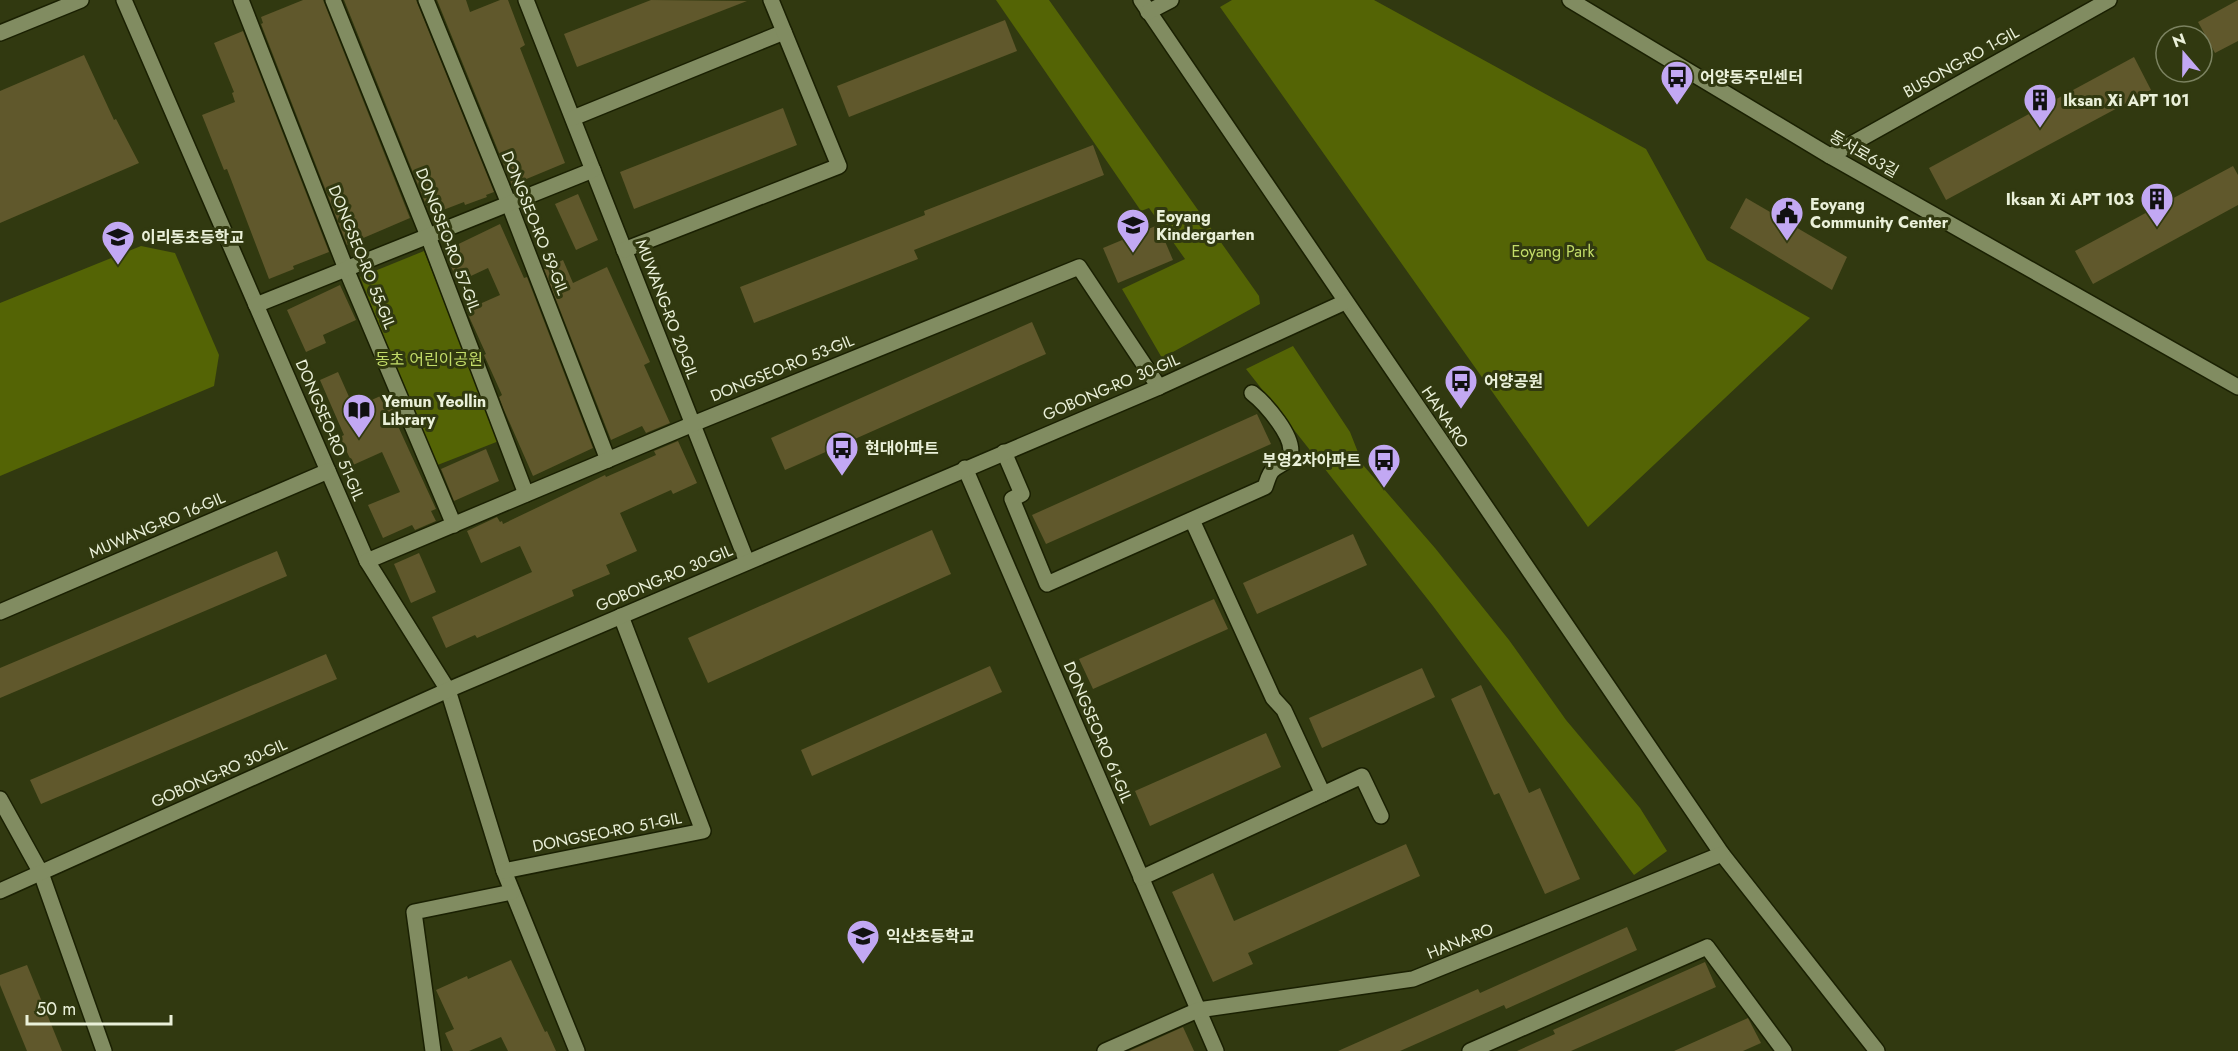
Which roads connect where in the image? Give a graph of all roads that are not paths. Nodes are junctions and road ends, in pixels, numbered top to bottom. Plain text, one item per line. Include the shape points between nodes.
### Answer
1 (81, 0) edge
2 (124, 0) edge
3 (241, 0) edge
4 (333, 0) edge
5 (426, 0) edge
6 (526, 0) edge
7 (771, 0) edge
8 (1171, 0) edge
9 (1570, 0) edge
10 (2109, 0) edge
11 (1145, 6) edge
12 (784, 32) junction
13 (0, 33) edge
14 (573, 118) junction
15 (1830, 156) junction
16 (593, 170) junction
17 (509, 204) junction
18 (428, 236) junction
19 (624, 250) junction
20 (346, 269) junction
21 (1345, 302) junction
22 (256, 305) junction
23 (1159, 387) junction
24 (2238, 387) edge
25 (1252, 393) dead end
26 (693, 424) junction
27 (1004, 452) junction
28 (608, 460) junction
29 (965, 468) junction
30 (328, 471) junction
31 (526, 494) junction
32 (1192, 520) junction
33 (454, 525) junction
34 (367, 561) junction
35 (747, 562) junction
36 (0, 612) edge
37 (621, 615) junction
38 (448, 690) junction
39 (1323, 794) junction
40 (0, 800) edge
41 (1381, 816) dead end
42 (1722, 854) junction
43 (504, 871) junction
44 (41, 873) junction
45 (1141, 878) junction
46 (0, 891) edge
47 (512, 892) junction
48 (1198, 1010) junction
49 (104, 1051) edge
50 (433, 1051) edge
51 (577, 1051) edge
52 (1105, 1051) edge
53 (1216, 1051) edge
54 (1470, 1051) edge
55 (1784, 1051) edge
56 (1877, 1051) edge

1 - 13 street
2 - 22 street, DONGSEO-RO 51-GIL
3 - 20 street, DONGSEO-RO 55-GIL
4 - 18 street, DONGSEO-RO 57-GIL
5 - 17 street, DONGSEO-RO 59-GIL
6 - 14 street, MUWANG-RO 20-GIL
7 - 12 street
8 - 11 street
9 - 15 street, 동서로63길
10 - 15 street, BUSONG-RO 1-GIL
11 - 21 street, HANA-RO
12 - 14 street
12 - 19 street via 839,166
14 - 16 street, MUWANG-RO 20-GIL
15 - 24 street, 동서로63길
16 - 17 street
16 - 19 street, MUWANG-RO 20-GIL
17 - 18 street
17 - 28 street, DONGSEO-RO 59-GIL
18 - 20 street
18 - 31 street, DONGSEO-RO 57-GIL
19 - 26 street, MUWANG-RO 20-GIL
20 - 22 street
20 - 33 street, DONGSEO-RO 55-GIL
21 - 23 street, GOBONG-RO 30-GIL
21 - 42 street, HANA-RO
22 - 30 street, DONGSEO-RO 51-GIL
23 - 26 street, DONGSEO-RO 53-GIL via 1079,267
23 - 27 street, GOBONG-RO 30-GIL
25 - 32 street via 1281,425 1290,456 1285,464 1272,470 1265,487
26 - 28 street, DONGSEO-RO 53-GIL
26 - 35 street, MUWANG-RO 20-GIL
27 - 29 street, GOBONG-RO 30-GIL
27 - 32 street via 1022,494 1012,499 1047,585
28 - 31 street, DONGSEO-RO 53-GIL
29 - 35 street, GOBONG-RO 30-GIL
29 - 45 street, DONGSEO-RO 61-GIL
30 - 34 street, DONGSEO-RO 51-GIL
30 - 36 street, MUWANG-RO 16-GIL
31 - 33 street, DONGSEO-RO 53-GIL
32 - 39 street via 1273,698 1284,710
33 - 34 street, DONGSEO-RO 53-GIL
34 - 38 street, DONGSEO-RO 51-GIL
35 - 37 street, GOBONG-RO 30-GIL
37 - 38 street, GOBONG-RO 30-GIL
37 - 43 street, DONGSEO-RO 51-GIL via 703,831
38 - 43 street, DONGSEO-RO 51-GIL
38 - 44 street, GOBONG-RO 30-GIL
39 - 41 street via 1362,776
39 - 45 street
40 - 44 street
42 - 48 street, HANA-RO via 1413,979
42 - 56 street, HANA-RO
43 - 47 street, DONGSEO-RO 51-GIL
44 - 46 street, GOBONG-RO 30-GIL
44 - 49 street
45 - 48 street, DONGSEO-RO 61-GIL
47 - 50 street via 414,912
47 - 51 street, DONGSEO-RO 51-GIL
48 - 52 street
48 - 53 street, DONGSEO-RO 61-GIL
54 - 55 street via 1707,947

